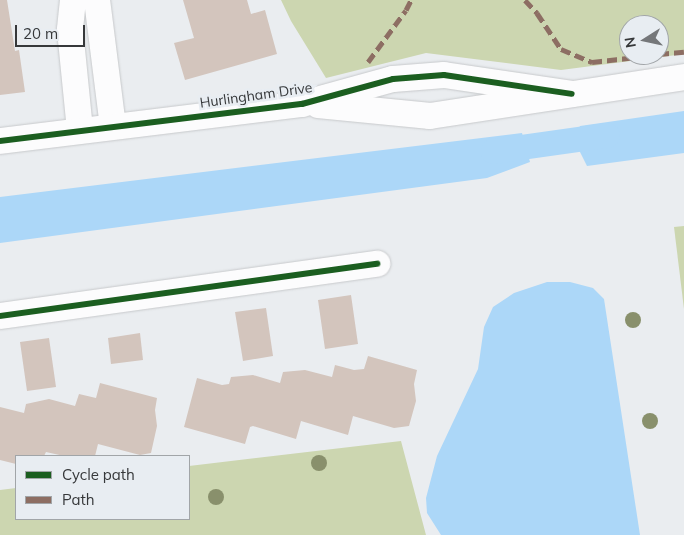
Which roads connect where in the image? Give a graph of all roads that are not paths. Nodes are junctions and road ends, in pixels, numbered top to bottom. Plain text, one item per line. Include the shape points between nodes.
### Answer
1 (73, 0) edge
2 (97, 0) edge
3 (684, 77) edge
4 (572, 94) junction
5 (302, 104) junction
6 (113, 126) junction
7 (80, 130) junction
8 (0, 141) edge
9 (377, 264) dead end
10 (0, 316) edge

1 - 7 street via 70,30
2 - 6 street
3 - 4 street, Hurlingham Drive
4 - 5 street, Hurlingham Drive via 430,116
4 - 5 street, Hurlingham Drive via 444,75 393,79
5 - 6 street, Hurlingham Drive
6 - 7 street, Hurlingham Drive
7 - 8 street, Hurlingham Drive
9 - 10 street

